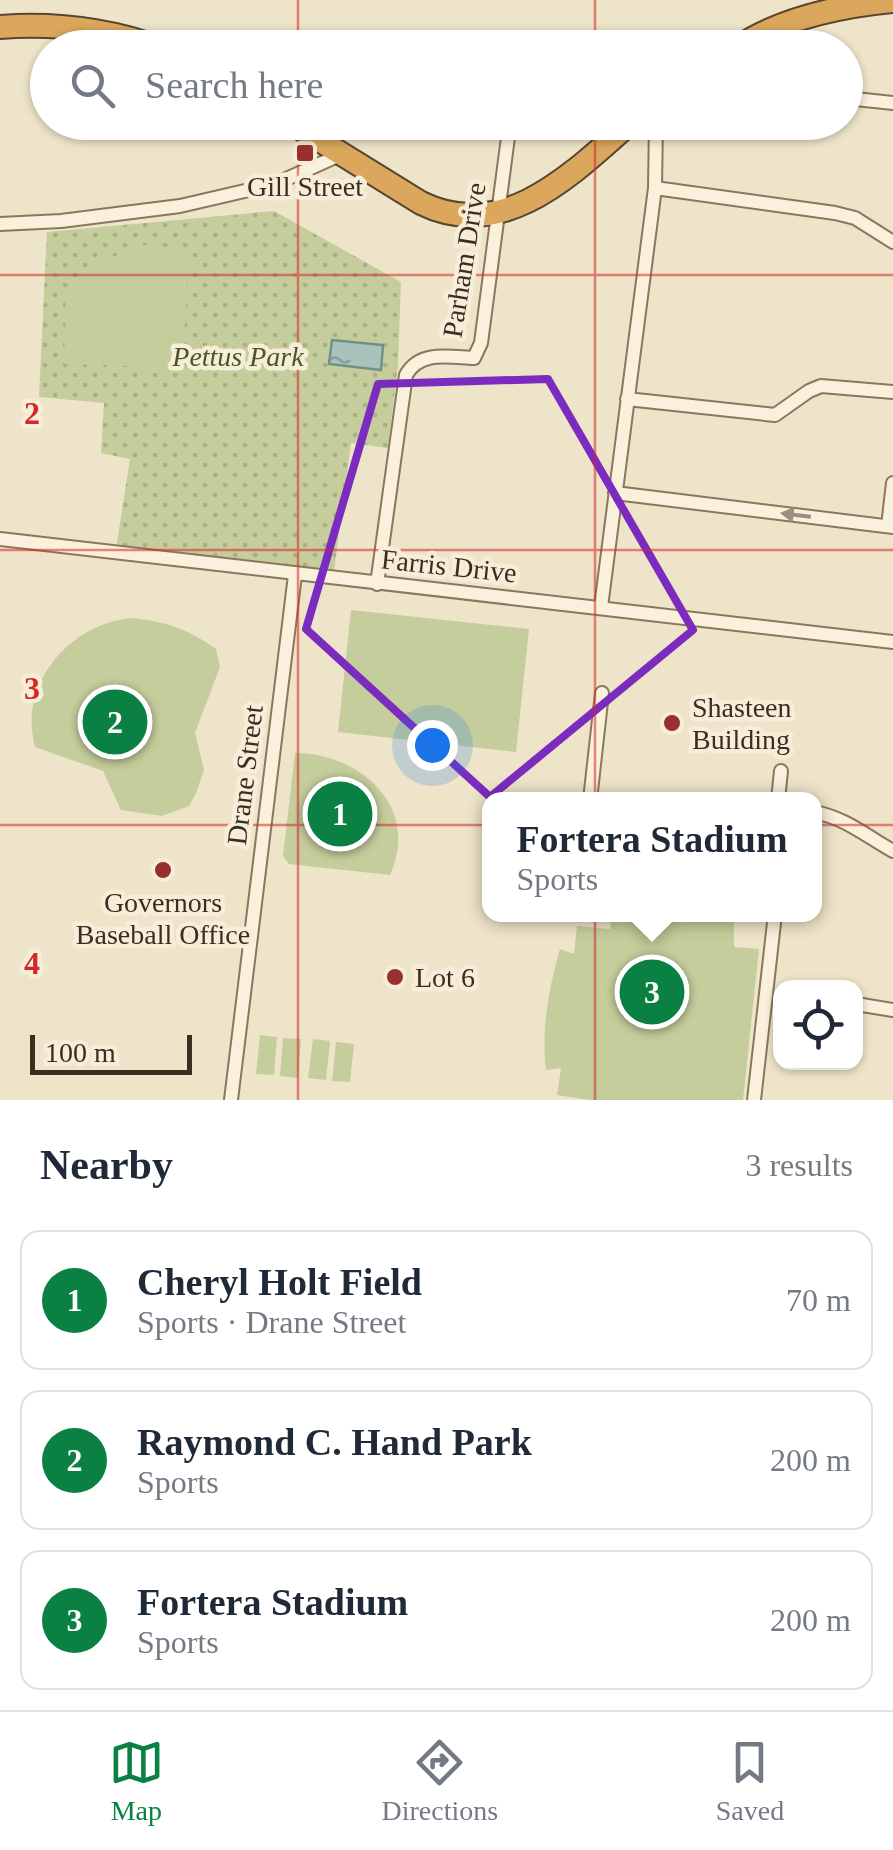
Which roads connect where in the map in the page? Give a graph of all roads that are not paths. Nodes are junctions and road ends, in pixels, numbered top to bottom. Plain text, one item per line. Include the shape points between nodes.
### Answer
1 (893, 1) edge
2 (0, 26) edge
3 (92, 30) edge
4 (785, 30) edge
5 (863, 100) edge
6 (893, 104) edge
7 (319, 140) edge
8 (507, 140) edge
9 (609, 140) edge
10 (656, 140) edge
11 (342, 154) junction
12 (655, 188) junction
13 (496, 214) junction
14 (0, 224) edge
15 (893, 242) edge
16 (893, 392) edge
17 (627, 399) junction
18 (893, 484) edge
19 (615, 493) junction
20 (891, 526) edge
21 (0, 539) edge
22 (295, 575) junction
23 (377, 584) junction
24 (601, 607) junction
25 (893, 642) edge
26 (602, 693) dead end
27 (781, 771) dead end
28 (591, 792) edge
29 (779, 792) edge
30 (822, 813) edge
31 (893, 851) edge
32 (775, 922) edge
33 (774, 980) edge
34 (773, 997) edge
35 (863, 1005) edge
36 (893, 1010) edge
37 (231, 1100) edge
38 (754, 1100) edge

1 - 4 highway via 834,10
2 - 3 highway
5 - 6 street
7 - 11 highway
8 - 13 street, Parham Drive
9 - 13 highway via 546,192
10 - 12 street
11 - 13 highway via 434,210
11 - 14 street via 275,184 180,206
12 - 15 street via 835,212
12 - 17 street
13 - 23 street, Parham Drive via 474,358 426,357 406,375
16 - 17 street via 821,386 774,415
17 - 19 street
18 - 20 street
20 -> 19 street
19 - 24 street
21 - 22 street, Farris Drive
22 - 23 street, Farris Drive
22 - 37 street, Drane Street
23 - 24 street, Farris Drive
24 - 25 street, Farris Drive
26 - 28 street
27 - 29 street
30 - 31 street
32 - 33 street
34 - 38 street
35 - 36 street

